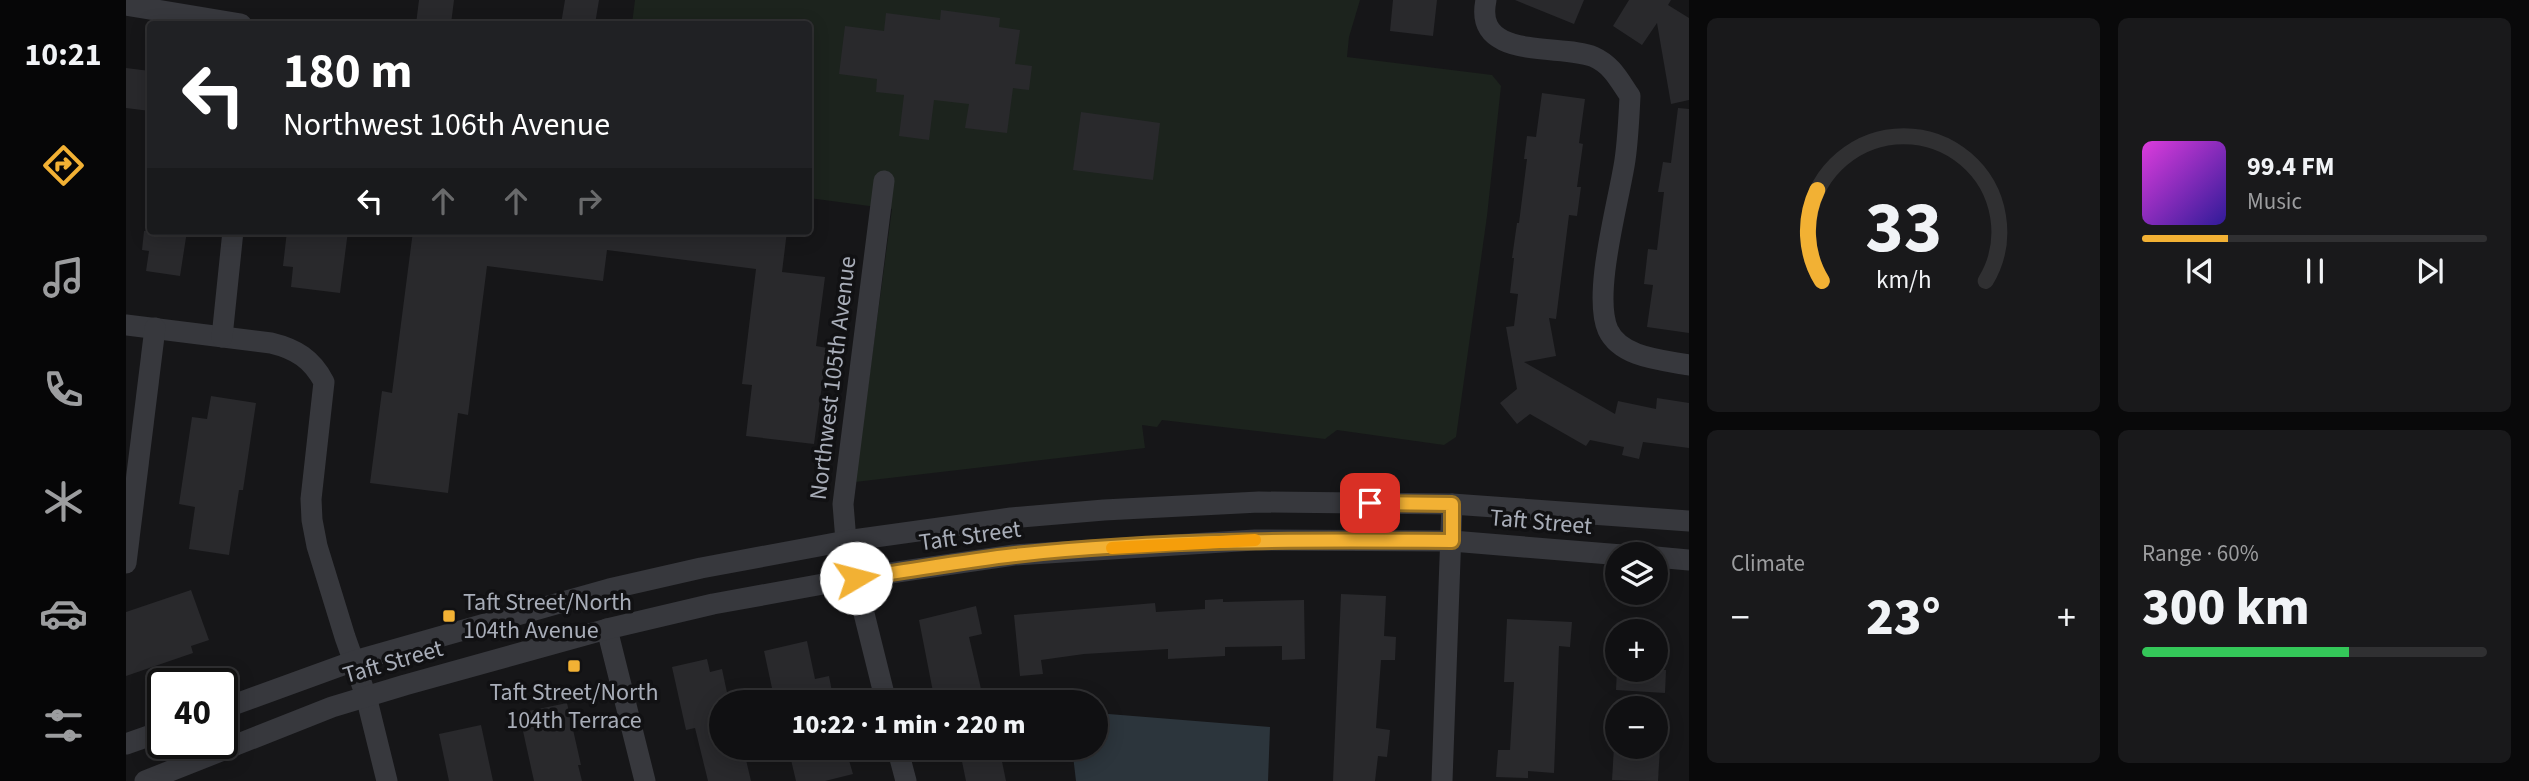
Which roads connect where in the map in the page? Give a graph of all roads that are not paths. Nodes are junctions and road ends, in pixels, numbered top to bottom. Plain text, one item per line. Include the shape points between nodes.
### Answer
1 (1486, 0) edge
2 (126, 5) edge
3 (224, 21) edge
4 (884, 181) dead end
5 (233, 235) edge
6 (126, 325) edge
7 (155, 328) junction
8 (222, 337) junction
9 (1689, 365) edge
10 (1452, 504) junction
11 (1011, 518) junction
12 (1689, 521) edge
13 (846, 541) junction
14 (1452, 541) junction
15 (1605, 554) edge
16 (1014, 555) junction
17 (1668, 559) edge
18 (1689, 560) edge
19 (126, 563) edge
20 (856, 578) junction
21 (607, 629) junction
22 (360, 678) junction
23 (883, 690) edge
24 (238, 705) edge
25 (147, 737) edge
26 (126, 744) edge
27 (900, 760) edge
28 (145, 781) edge
29 (387, 781) edge
30 (645, 781) edge
31 (906, 781) edge
32 (1442, 781) edge

1 - 9 street via 1488,27 1504,40 1522,47 1590,55 1608,64 1630,96 1626,158 1601,295 1608,331 1637,354
2 - 3 street
4 - 13 street, Northwest 105th Avenue via 844,493
5 - 8 street
6 - 7 street
7 - 8 street
7 - 19 street
8 - 22 street via 285,346 316,366 324,382 312,520
10 - 11 street, Taft Street via 1259,502
10 - 12 street, Taft Street
10 - 14 street
11 - 13 street, Taft Street
11 - 16 street
13 - 20 street, Northwest 105th Avenue
13 - 22 street, Taft Street via 609,589
14 - 15 street, Taft Street
14 - 16 street, Taft Street via 1255,540
14 - 32 street
16 - 20 street, Taft Street
17 - 18 street
20 - 21 street, Taft Street
20 - 23 street, Northwest 105th Avenue
21 - 22 street, Taft Street
21 - 30 street
22 - 24 street, Taft Street
22 - 28 street, Taft Street via 331,706
22 - 29 street
25 - 26 street
27 - 31 street

